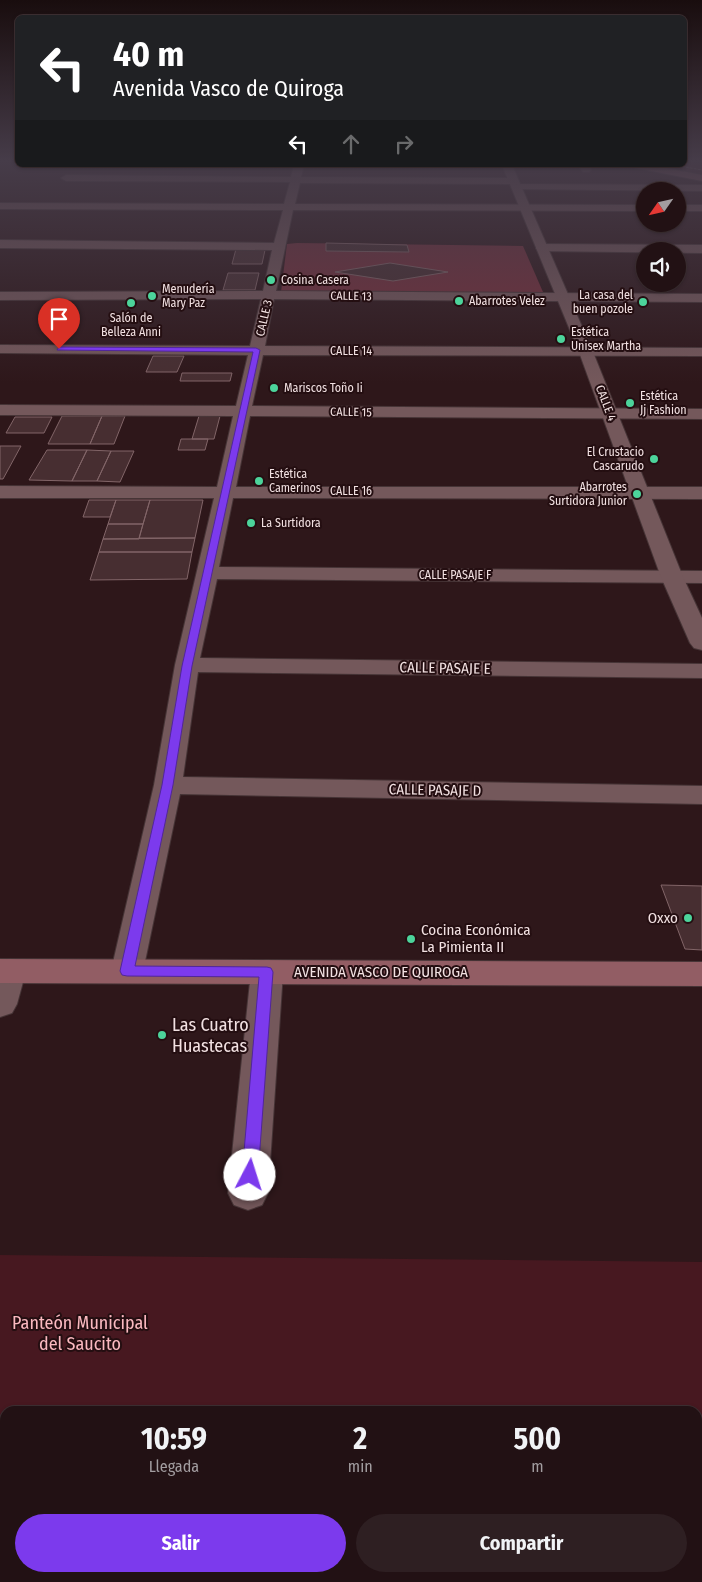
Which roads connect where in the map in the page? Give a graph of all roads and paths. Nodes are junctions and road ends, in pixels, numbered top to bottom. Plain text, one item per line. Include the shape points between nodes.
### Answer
1 (14, 235) edge
2 (281, 235) edge
3 (536, 235) edge
4 (2, 246) edge
5 (278, 247) junction
6 (542, 248) junction
7 (702, 248) edge
8 (269, 295) junction
9 (0, 296) edge
10 (562, 298) junction
11 (702, 298) edge
12 (0, 349) edge
13 (256, 350) junction
14 (586, 352) junction
15 (702, 352) edge
16 (0, 410) edge
17 (244, 410) junction
18 (610, 414) junction
19 (702, 414) edge
20 (227, 491) junction
21 (642, 492) junction
22 (702, 493) edge
23 (2, 496) edge
24 (209, 573) junction
25 (672, 577) junction
26 (702, 577) edge
27 (702, 642) edge
28 (187, 666) junction
29 (702, 671) edge
30 (168, 785) junction
31 (702, 794) edge
32 (5, 971) edge
33 (127, 971) junction
34 (267, 972) junction
35 (702, 974) edge
36 (0, 1004) edge
37 (248, 1194) dead end

1 - 4 street
2 - 5 street, CALLE 3
3 - 6 street, CALLE 4
4 - 5 street
5 - 8 street, CALLE 3
6 - 7 street
6 - 10 street, CALLE 4
8 - 9 street, CALLE 13
8 - 10 street, CALLE 13
8 - 13 street, CALLE 3
10 - 11 street, CALLE 13
10 - 14 street, CALLE 4
12 - 13 street, CALLE 14
13 - 14 street, CALLE 14
13 - 17 street, CALLE 3
14 - 15 street, CALLE 14
14 - 18 street, CALLE 4
16 - 17 street, CALLE 15
17 - 18 street, CALLE 15
17 - 20 street, CALLE 3
18 - 19 street, CALLE 15
18 - 21 street, CALLE 4
20 - 21 street, CALLE 16
20 - 23 street, CALLE 16
20 - 24 street, CALLE 3
21 - 22 street, CALLE 16
21 - 25 street, CALLE 4
24 - 25 street, CALLE PASAJE F
24 - 28 street, CALLE 3
25 - 26 street, CALLE PASAJE F
25 - 27 street, CALLE 4
28 - 29 street, CALLE PASAJE E
28 - 30 street, CALLE 3
30 - 31 street, CALLE PASAJE D
30 - 33 street, CALLE 3
32 - 33 main road, AVENIDA VASCO DE QUIROGA
32 - 36 street
33 - 34 main road, AVENIDA VASCO DE QUIROGA
34 - 35 main road, AVENIDA VASCO DE QUIROGA
34 - 37 street

